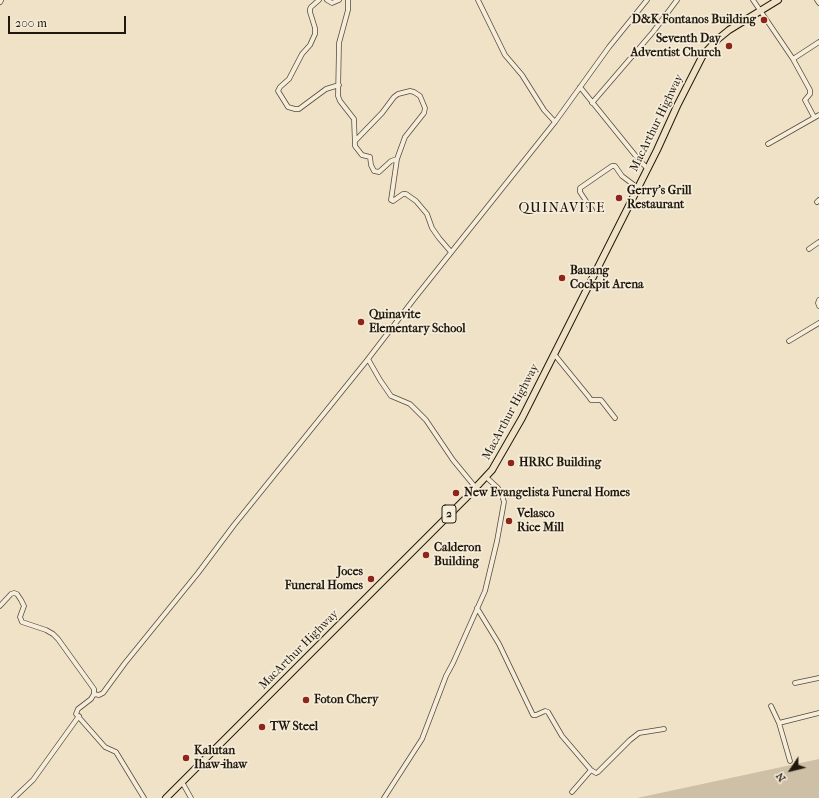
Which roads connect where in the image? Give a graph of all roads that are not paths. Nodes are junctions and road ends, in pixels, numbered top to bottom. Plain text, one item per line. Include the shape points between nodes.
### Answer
1 (319, 0) edge
2 (327, 0) edge
3 (339, 0) edge
4 (348, 0) edge
5 (478, 0) edge
6 (647, 0) edge
7 (677, 0) edge
8 (754, 0) edge
9 (778, 0) edge
10 (817, 0) edge
11 (819, 3) edge
12 (761, 11) junction
13 (819, 42) edge
14 (793, 59) junction
15 (339, 85) junction
16 (580, 87) junction
17 (592, 103) junction
18 (819, 115) edge
19 (814, 117) junction
20 (555, 122) junction
21 (355, 141) junction
22 (768, 144) dead end
23 (398, 159) junction
24 (648, 169) junction
25 (638, 188) junction
26 (592, 210) dead end
27 (819, 242) edge
28 (810, 248) dead end
29 (451, 252) junction
30 (819, 300) edge
31 (819, 306) edge
32 (819, 323) edge
33 (789, 341) dead end
34 (554, 354) junction
35 (368, 359) junction
36 (615, 418) dead end
37 (486, 477) junction
38 (476, 488) junction
39 (0, 606) edge
40 (477, 608) junction
41 (819, 678) edge
42 (794, 683) dead end
43 (94, 694) junction
44 (771, 706) dead end
45 (819, 713) edge
46 (79, 716) junction
47 (779, 723) junction
48 (664, 729) dead end
49 (790, 762) dead end
50 (591, 770) junction
51 (182, 782) junction
52 (572, 792) dead end
53 (14, 798) edge
54 (144, 798) edge
55 (166, 798) edge
56 (191, 798) edge
57 (384, 798) edge

1 - 15 street via 310,9 315,34 289,79 278,91 288,107 299,109 326,89
2 - 3 street via 332,3
4 - 15 street via 348,10 339,43
5 - 20 street via 505,55
6 - 16 street
7 - 17 street
8 - 12 street
9 - 12 highway, MacArthur Highway / 2
10 - 11 street
12 - 14 street
12 - 24 highway, MacArthur Highway / 2 via 729,30 703,55
13 - 14 street
14 - 19 street via 810,90 805,100
15 - 21 street via 340,101 354,119
16 - 17 street
16 - 20 street
17 - 24 street
18 - 19 street
19 - 22 street
20 - 29 street
21 - 23 street via 360,153 370,157 372,168 376,172
21 - 23 street via 394,97 414,92 423,102 424,113 405,137
23 - 29 street via 391,201 406,194 416,201 427,214 432,228
24 - 25 highway, MacArthur Highway / 2
25 - 26 street via 612,166 580,188
25 - 34 highway, MacArthur Highway / 2
27 - 28 street
29 - 35 street
30 - 31 street
32 - 33 street
34 - 36 street via 591,400 600,399
34 - 37 highway, MacArthur Highway / 2 via 514,434
35 - 38 street via 391,396 410,404 426,420
35 - 43 street via 248,506 103,693
37 - 38 highway, MacArthur Highway / 2
37 - 40 street via 498,488 504,502 485,591
38 - 51 highway, MacArthur Highway / 2
39 - 43 street via 11,594 17,594 24,606 20,617 22,622 53,634 93,686
40 - 50 street via 499,644 533,715 547,711 562,736
40 - 57 street via 446,676 422,739
41 - 42 street
43 - 46 street via 78,709 76,714
44 - 47 street
45 - 47 street
46 - 53 street via 32,780
46 - 54 street via 105,747 116,752
47 - 49 street
48 - 50 street via 639,733 598,772
50 - 52 street
51 - 55 highway, MacArthur Highway / 2
51 - 56 street

